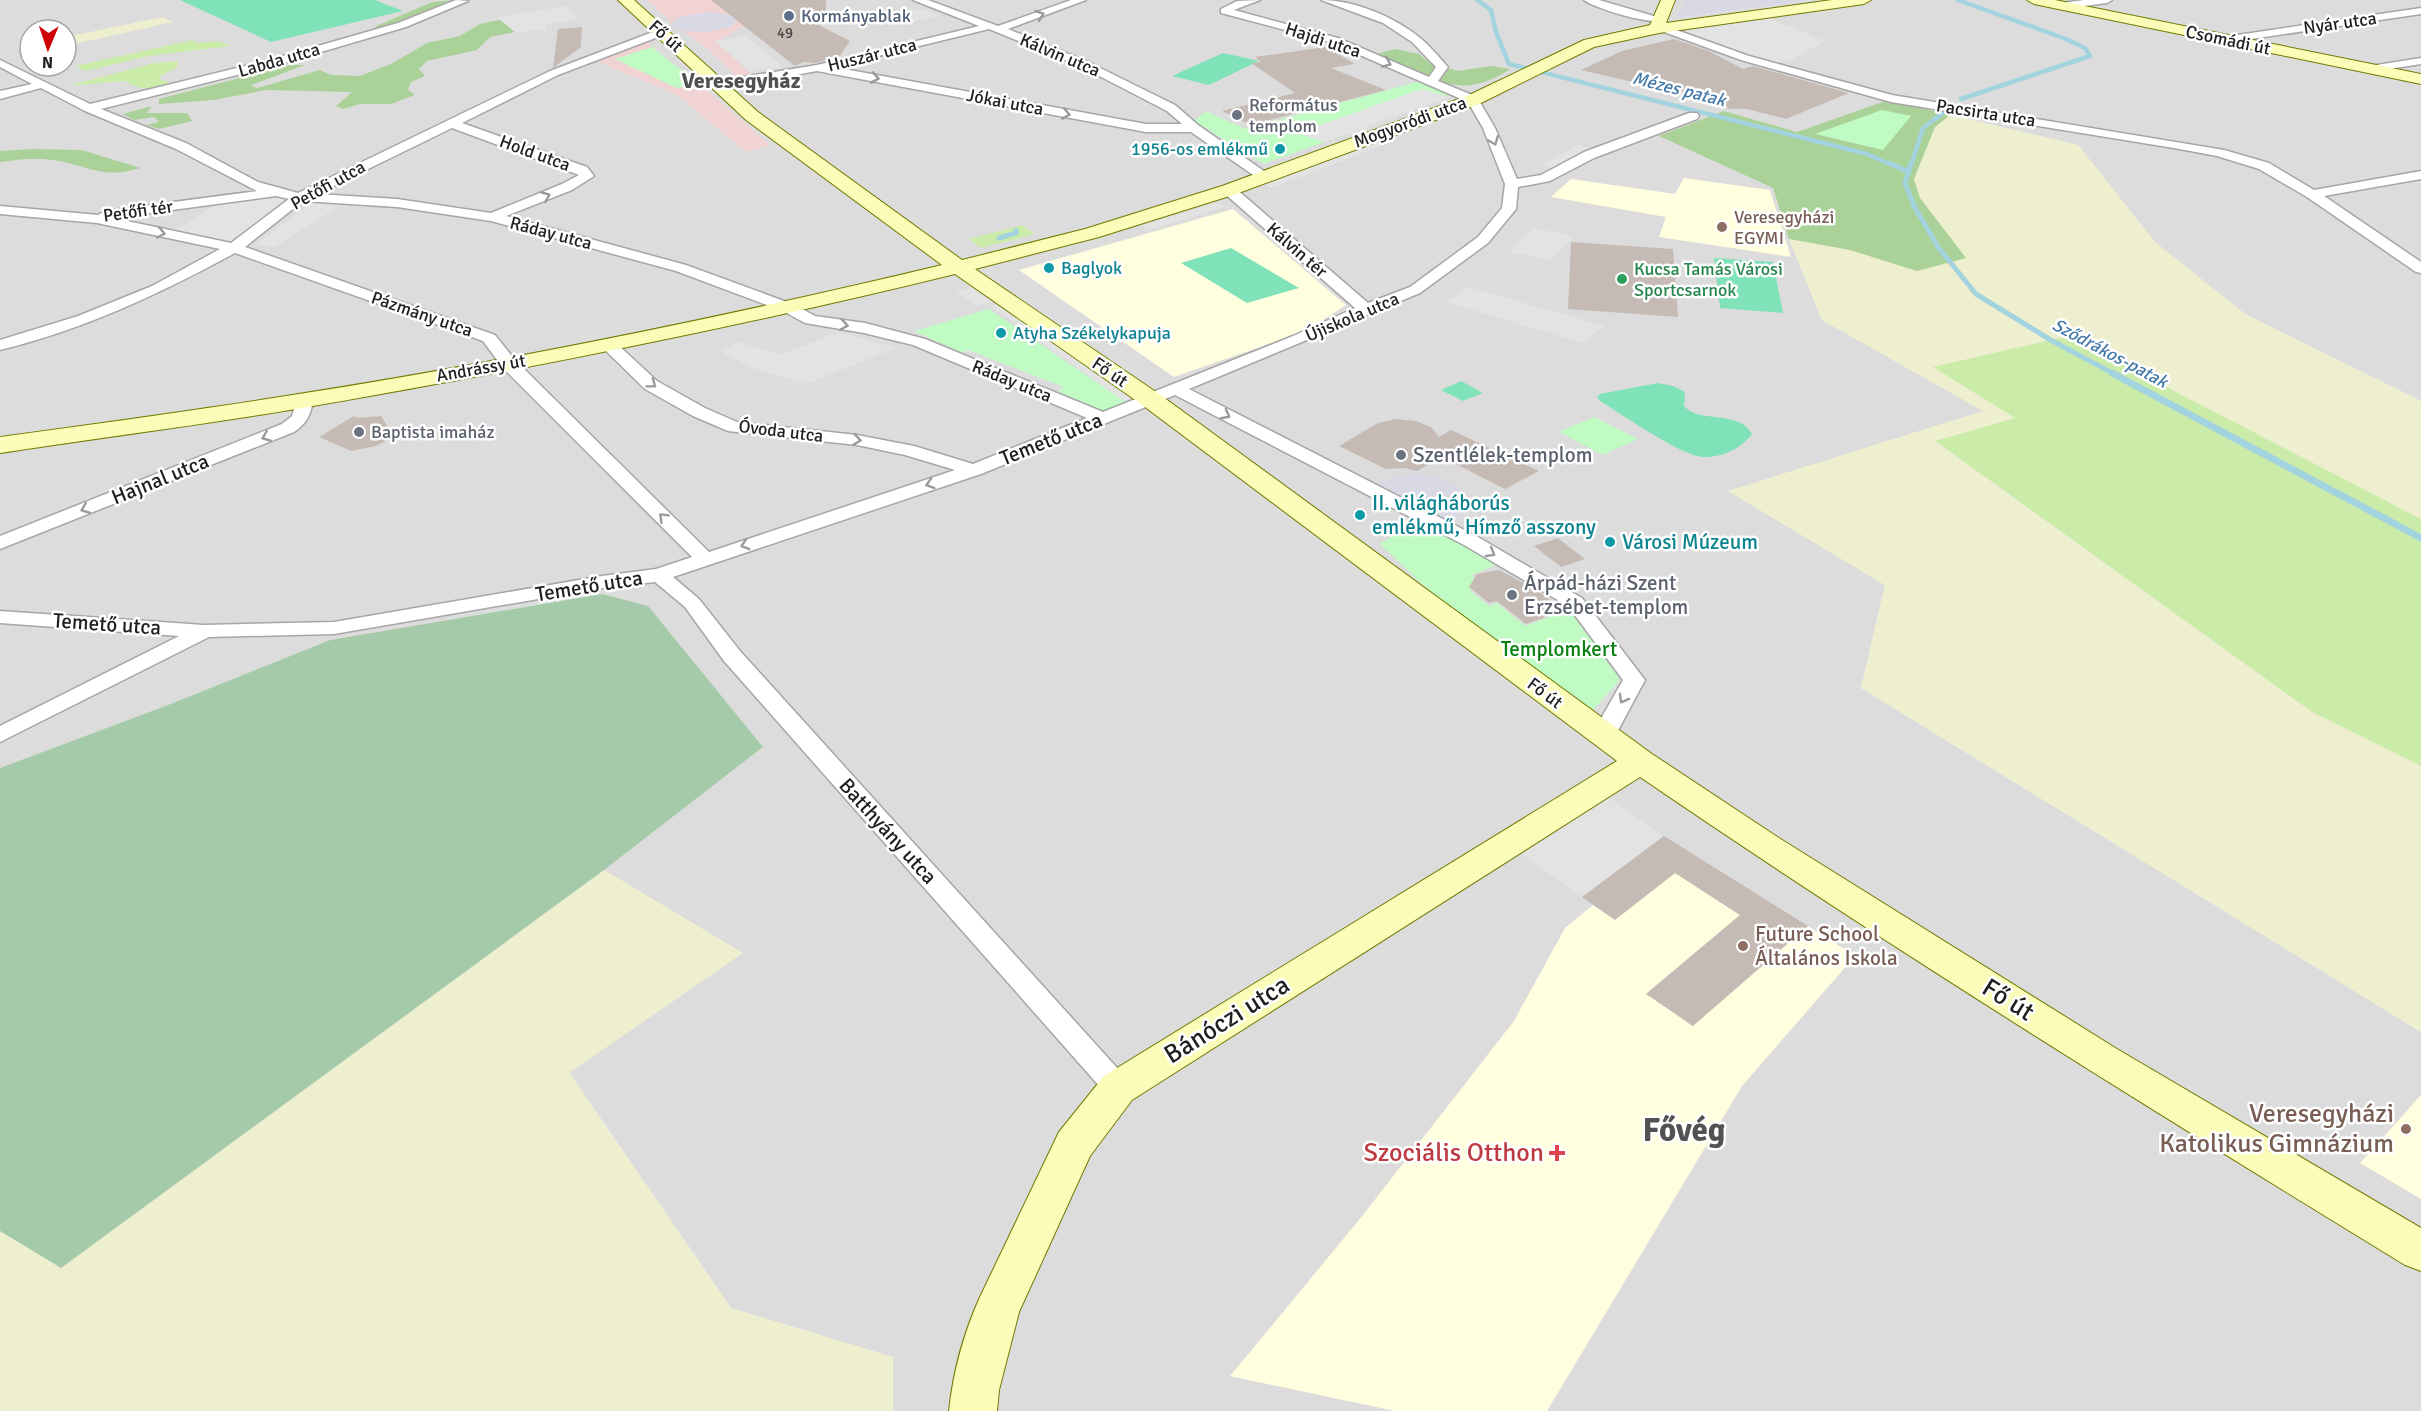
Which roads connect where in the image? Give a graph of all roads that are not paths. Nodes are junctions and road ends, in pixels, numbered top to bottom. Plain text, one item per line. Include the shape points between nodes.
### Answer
1 (462, 0) edge
2 (625, 0) edge
3 (918, 0) edge
4 (1081, 0) edge
5 (1223, 0) edge
6 (1255, 0) edge
7 (1326, 0) edge
8 (1589, 0) edge
9 (1668, 0) edge
10 (1864, 0) edge
11 (2034, 0) edge
12 (2107, 0) edge
13 (1237, 4) junction
14 (2062, 6) junction
15 (2421, 11) edge
16 (1658, 24) junction
17 (994, 27) junction
18 (662, 32) junction
19 (2224, 40) junction
20 (2421, 61) edge
21 (0, 63) edge
22 (817, 68) junction
23 (2370, 69) junction
24 (2421, 79) edge
25 (1431, 82) junction
26 (40, 85) junction
27 (718, 85) junction
28 (0, 95) edge
29 (1473, 100) junction
30 (88, 108) junction
31 (1693, 116) dead end
32 (450, 123) junction
33 (1194, 128) junction
34 (2421, 175) edge
35 (1264, 176) junction
36 (1512, 184) junction
37 (1229, 190) junction
38 (275, 192) junction
39 (2312, 194) junction
40 (300, 197) junction
41 (0, 210) edge
42 (492, 217) junction
43 (83, 218) junction
44 (234, 248) junction
45 (958, 267) junction
46 (2421, 269) edge
47 (789, 308) junction
48 (1366, 309) junction
49 (0, 345) edge
50 (609, 345) junction
51 (509, 364) junction
52 (1162, 393) junction
53 (303, 400) junction
54 (1102, 418) junction
55 (0, 445) edge
56 (974, 470) junction
57 (0, 543) edge
58 (705, 559) junction
59 (659, 575) junction
60 (0, 616) edge
61 (204, 631) junction
62 (0, 735) edge
63 (1603, 736) junction
64 (1640, 762) junction
65 (1118, 1088) junction
66 (2421, 1251) edge
67 (973, 1411) edge

1 - 30 street, Labda utca via 436,13 366,36 252,69
2 - 18 main road, Fő út
3 - 17 street, Kálvin utca
17 -> 4 street, Huszár utca
5 - 13 street
6 - 13 street
7 - 25 street, Hajdi utca via 1387,21 1416,40 1442,67
8 - 16 street, Pacsirta utca
9 - 16 main road
10 - 16 main road, Mogyoródi utca
11 - 14 main road, Csomádi út
12 - 14 street
13 -> 25 street, Hajdi utca via 1225,10 1335,40
14 - 19 main road, Csomádi út
15 - 19 street, Nyár utca
16 - 29 main road, Mogyoródi utca via 1589,43
16 - 39 street, Pacsirta utca via 1745,58 1891,98 2219,153 2264,166
17 - 22 street, Huszár utca
17 - 33 street, Kálvin utca via 1151,97
18 - 27 main road, Fő út
18 - 32 street, Petőfi utca via 554,73
19 - 23 main road, Csomádi út
20 - 23 street
21 - 26 street, Ráday utca
22 - 27 street, Huszár utca
22 -> 33 street, Jókai utca via 1146,128
23 - 24 main road, Csomádi út
25 - 29 street, Hajdi utca
26 - 28 street
26 - 30 street, Ráday utca
27 - 45 main road, Fő út via 752,116
29 - 35 main road, Mogyoródi utca
29 -> 36 street
30 - 38 street, Ráday utca via 182,146 253,185
31 - 36 street via 1589,155 1545,178
32 - 40 street, Petőfi utca
42 -> 32 street, Hold utca via 587,176 582,170
33 - 35 street
34 - 39 street
35 - 37 main road, Mogyoródi utca
36 - 48 street, Újiskola utca via 1509,209 1483,240 1415,290
37 - 45 main road, Mogyoródi utca via 1092,233
37 - 48 street, Kálvin tér
38 - 40 street, Ráday utca
38 - 43 street, Petőfi tér
39 - 46 street, Pacsirta utca
40 - 42 street, Ráday utca via 397,203
40 - 44 street, Petőfi utca
41 - 43 street
42 - 47 street, Ráday utca via 681,268
43 -> 44 street, Petőfi tér
44 - 49 street, Petőfi utca via 147,293 84,319
44 - 51 street, Pázmány utca via 489,338
45 - 47 main road, Andrássy út
45 - 52 main road, Fő út
47 - 50 main road, Andrássy út
47 -> 54 street, Ráday utca via 811,320 919,342
48 - 52 street, Újiskola utca
50 - 51 main road, Andrássy út
50 -> 56 street, Óvoda utca via 651,385 734,427 857,440
51 - 53 main road, Andrássy út
58 -> 51 street, Pázmány utca
52 - 54 street, Temető utca
52 - 63 main road, Fő út
52 -> 63 street, Fő út via 1472,541 1575,602 1634,680
53 - 55 main road, Andrássy út
53 -> 57 street, Hajnal utca via 303,414 288,428
54 - 56 street, Temető utca
56 -> 58 street, Temető utca
58 - 59 street, Temető utca
59 - 61 street, Temető utca via 334,628
59 - 65 street, Batthyány utca via 692,603 732,656
60 - 61 street, Temető utca
61 - 62 street
63 - 64 main road, Fő út
64 - 65 main road, Bánóczi utca
64 - 66 main road, Fő út via 2103,1060
65 - 67 main road, Bánóczi utca via 1074,1145 996,1312

